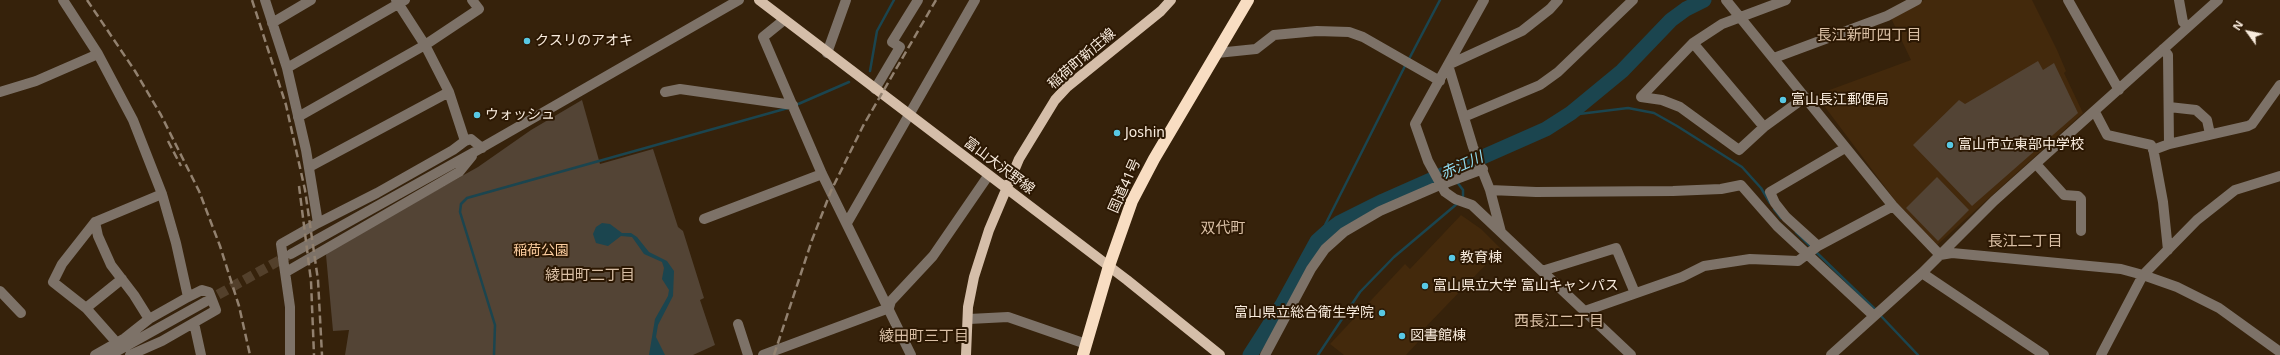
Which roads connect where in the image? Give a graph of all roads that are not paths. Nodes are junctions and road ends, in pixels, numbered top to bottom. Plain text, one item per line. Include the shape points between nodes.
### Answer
1 (63, 0) edge
2 (265, 0) edge
3 (311, 0) edge
4 (472, 0) edge
5 (739, 0) edge
6 (759, 0) edge
7 (846, 0) edge
8 (918, 0) edge
9 (975, 0) edge
10 (1171, 0) edge
11 (1248, 0) edge
12 (1484, 0) edge
13 (1558, 0) edge
14 (1634, 0) edge
15 (1726, 0) edge
16 (1786, 0) edge
17 (1917, 0) edge
18 (2068, 0) edge
19 (2178, 0) edge
20 (2218, 0) edge
21 (400, 1) edge
22 (1740, 18) junction
23 (784, 20) junction
24 (272, 23) junction
25 (2188, 27) junction
26 (1693, 43) junction
27 (425, 45) junction
28 (2162, 49) junction
29 (827, 53) junction
30 (1217, 53) junction
31 (98, 54) junction
32 (1774, 58) junction
33 (1448, 65) junction
34 (287, 68) junction
35 (1440, 81) junction
36 (2280, 85) edge
37 (875, 89) junction
38 (2119, 90) junction
39 (0, 92) edge
40 (449, 92) junction
41 (665, 92) dead end
42 (1804, 98) junction
43 (793, 105) junction
44 (2168, 107) junction
45 (2095, 112) junction
46 (909, 115) junction
47 (298, 117) junction
48 (1464, 117) junction
49 (1764, 127) junction
50 (2210, 134) junction
51 (465, 141) junction
52 (2169, 144) junction
53 (1845, 148) junction
54 (479, 150) junction
55 (2154, 150) junction
56 (2036, 164) junction
57 (309, 167) junction
58 (1483, 169) junction
59 (822, 174) junction
60 (988, 176) junction
61 (2280, 176) edge
62 (1440, 185) junction
63 (1007, 190) junction
64 (1490, 190) junction
65 (162, 194) junction
66 (1893, 206) junction
67 (704, 219) dead end
68 (95, 222) junction
69 (318, 223) junction
70 (847, 223) junction
71 (2081, 231) dead end
72 (1501, 232) junction
73 (1818, 246) junction
74 (2168, 250) junction
75 (1808, 253) junction
76 (291, 254) tunnel mouth
77 (1940, 255) junction
78 (1109, 266) junction
79 (1542, 271) junction
80 (286, 272) junction
81 (1922, 273) junction
82 (2143, 276) junction
83 (122, 279) junction
84 (1635, 293) junction
85 (2, 297) edge
86 (188, 297) junction
87 (205, 302) tunnel mouth
88 (86, 308) junction
89 (889, 308) junction
90 (1585, 311) junction
91 (21, 313) dead end
92 (1874, 316) junction
93 (149, 319) junction
94 (968, 319) junction
95 (194, 323) junction
96 (738, 324) dead end
97 (117, 343) junction
98 (1084, 350) edge
99 (2280, 352) edge
100 (95, 355) edge
101 (110, 355) edge
102 (130, 355) edge
103 (201, 355) edge
104 (290, 355) edge
105 (748, 355) edge
106 (764, 355) edge
107 (911, 355) edge
108 (966, 355) edge
109 (1220, 355) edge
110 (1265, 355) edge
111 (1631, 355) edge
112 (1831, 355) edge
113 (2044, 355) edge
114 (2101, 355) edge

1 - 31 street
2 - 24 street
3 - 24 street
4 - 27 street via 479,9
5 - 54 street
6 - 23 main road, 富山大沢野線
7 - 29 street
8 - 37 street via 892,42 900,47
9 - 46 street
10 - 63 main road, 稲荷町新庄線 via 1155,16 1089,68 1055,100 1019,159
11 - 30 highway, 国道41号
12 - 33 street
13 - 33 street via 1522,31
14 - 48 street via 1558,72 1540,85
15 - 22 street
16 - 22 street
17 - 32 street via 1887,16
18 - 38 street
19 - 25 street via 2183,22
20 - 25 street
21 - 27 street
21 - 34 street
22 - 26 street via 1722,24
22 - 32 street
23 - 29 main road, 富山大沢野線
23 - 43 street via 763,37
24 - 34 street
25 - 28 street
26 - 49 street
26 - 49 street via 1641,97 1662,100 1680,107 1739,150
27 - 40 street
27 - 47 street
28 - 38 street
28 - 44 street via 2168,55
29 - 37 main road, 富山大沢野線
30 - 35 street via 1256,49 1274,36 1317,31 1349,32 1363,37
30 - 78 highway, 国道41号 via 1132,201
31 - 39 street
31 - 65 street via 133,120
32 - 42 street
33 - 35 street
33 - 48 street
34 - 47 street
35 - 62 street via 1415,124 1428,161
36 - 50 street via 2252,124
37 - 46 main road, 富山大沢野線
38 - 45 street
40 - 51 street
40 - 57 street
41 - 43 street via 680,90
42 - 49 street
42 - 53 street
43 - 59 street
44 - 50 street via 2196,110 2207,120
44 - 52 street
45 - 55 street via 2107,135 2151,145
45 - 56 street
46 - 60 main road, 富山大沢野線
46 - 70 street
47 - 57 street
48 - 58 street
50 - 52 street
51 - 54 street via 472,139
51 - 69 street via 377,193
52 - 55 street
53 - 66 street
53 - 73 street via 1770,192 1786,217
54 - 76 street
54 - 80 street via 459,172
55 - 74 street
56 - 71 street via 2064,195 2078,196 2081,199
56 - 77 street via 1994,201
57 - 69 street
58 - 62 street
58 - 64 street
59 - 67 street
59 - 70 street
60 - 63 main road, 富山大沢野線
60 - 89 street via 933,256 891,301
61 - 74 street via 2235,190 2197,220
62 - 72 street via 1455,200 1472,205
62 - 110 street via 1365,219 1344,232 1325,249 1311,269
63 - 78 main road, 富山大沢野線
63 - 94 main road, 稲荷町新庄線 via 989,230 974,277
64 - 72 street
64 - 75 street via 1673,191 1721,189 1741,184 1777,226
65 - 68 street
65 - 86 street
66 - 73 street
66 - 77 street
68 - 83 street via 98,236 111,265
68 - 88 street via 62,264 53,282
69 - 80 street via 281,244
70 - 89 street
72 - 79 street
73 - 75 street
74 - 82 street
75 - 84 street via 1798,261 1791,262 1750,259 1704,266
75 - 92 street
77 - 81 street
77 - 82 street via 1952,253 2121,269
78 - 98 highway, 国道41号
78 - 109 main road, 富山大沢野線
79 - 84 street via 1616,248
79 - 90 street
80 - 104 street
81 - 92 street
81 - 113 street
82 - 99 street via 2177,287 2219,308
82 - 114 street
83 - 88 street
83 - 93 street
84 - 90 street
85 - 91 street
86 - 93 street
86 - 95 street via 202,290 209,292 216,310
87 - 101 street
88 - 97 street
89 - 106 street
89 - 107 street
90 - 111 street
92 - 112 street
93 - 97 street
94 - 98 street via 1008,317
94 - 108 main road, 稲荷町新庄線
95 - 102 street
95 - 103 street
96 - 105 street
97 - 100 street

